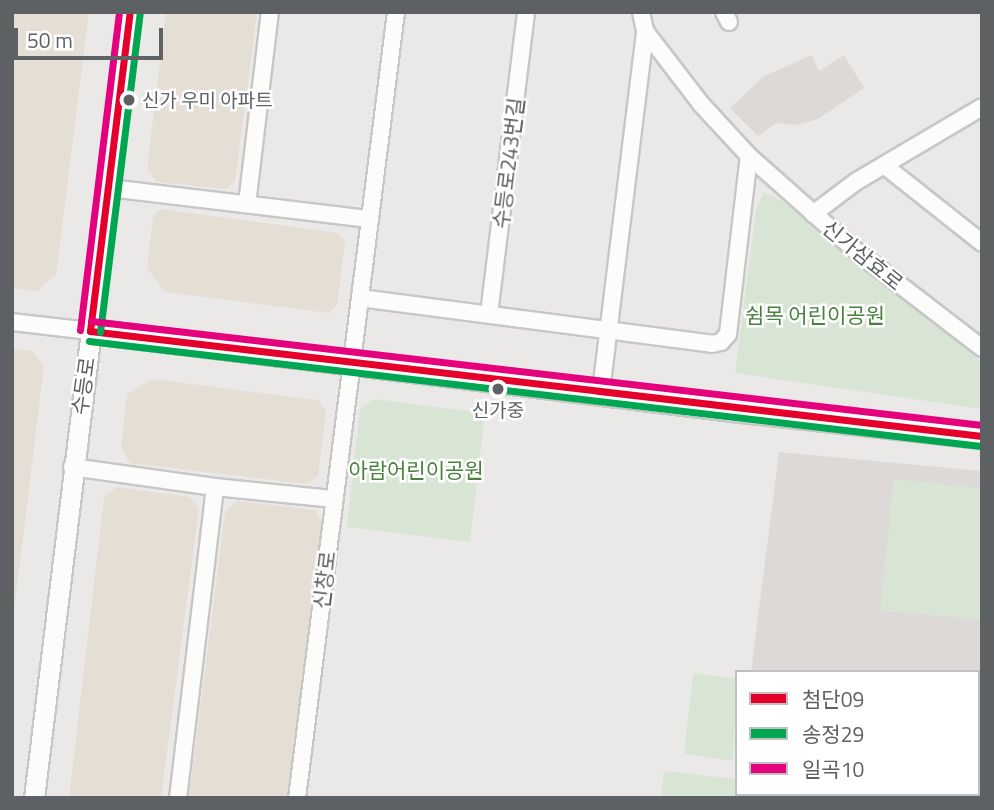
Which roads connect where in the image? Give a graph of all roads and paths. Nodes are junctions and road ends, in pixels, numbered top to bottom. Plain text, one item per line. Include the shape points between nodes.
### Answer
1 (130, 12) edge
2 (270, 12) edge
3 (396, 12) edge
4 (526, 12) edge
5 (641, 12) edge
6 (645, 31) junction
7 (982, 107) edge
8 (749, 156) junction
9 (885, 166) junction
10 (109, 188) junction
11 (247, 204) junction
12 (813, 214) junction
13 (370, 219) junction
14 (980, 239) edge
15 (360, 298) junction
16 (489, 314) junction
17 (12, 322) edge
18 (607, 330) junction
19 (90, 331) junction
20 (982, 348) edge
21 (352, 363) junction
22 (601, 391) junction
23 (981, 435) edge
24 (72, 467) junction
25 (215, 487) junction
26 (334, 499) junction
27 (34, 798) edge
28 (178, 798) edge
29 (297, 798) edge

1 - 10 street, 수등로
2 - 11 street
3 - 13 street
4 - 16 street, 수등로243번길
5 - 6 street, 신가삼효로
6 - 8 street, 신가삼효로 via 701,104
6 - 18 street, 신가삼효로
7 - 9 street
8 - 12 street, 신가삼효로
8 - 18 street via 728,334 712,344
9 - 12 street
9 - 14 street
10 - 11 street
10 - 19 street, 수등로
11 - 13 street
12 - 20 street, 신가삼효로
13 - 15 street
15 - 16 street
15 - 21 street, 신창로
16 - 18 street
17 - 19 street
18 - 22 street, 신가삼효로
19 - 21 main road
19 - 24 street, 수등로
21 - 22 main road
21 - 26 street, 신창로
22 - 23 main road
24 - 25 street
24 - 27 street, 수등로
25 - 26 street
25 - 28 street
26 - 29 street, 신창로

